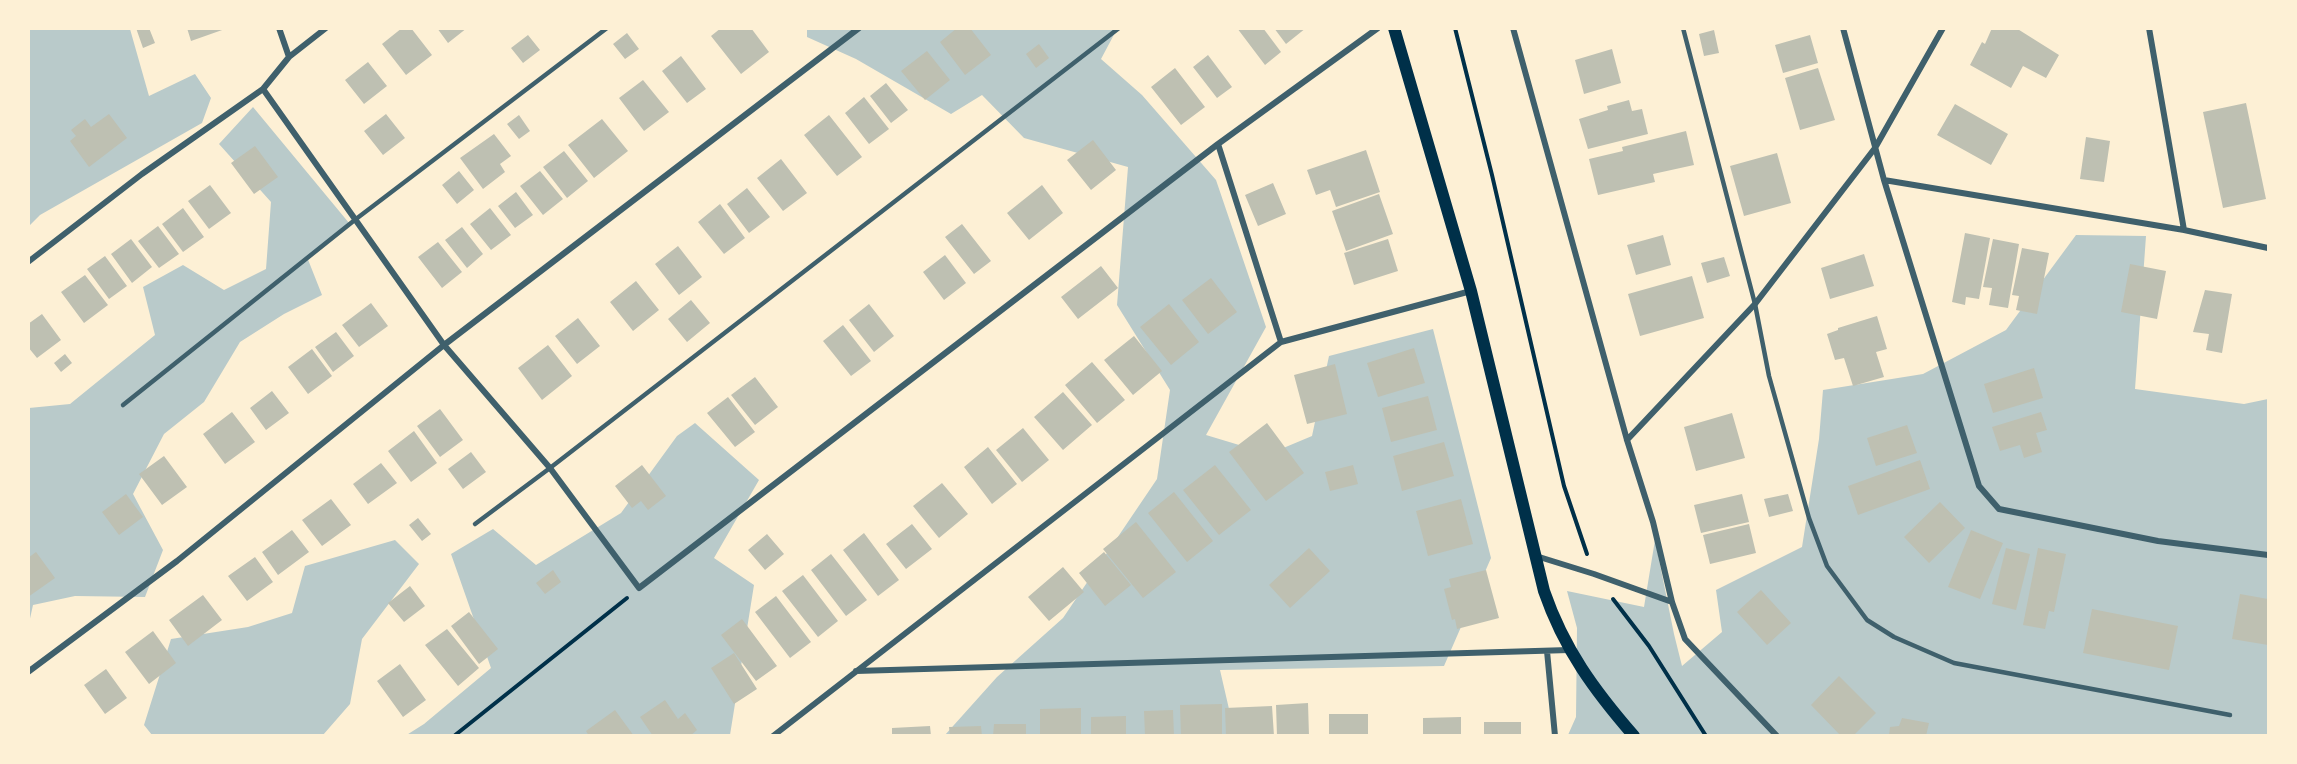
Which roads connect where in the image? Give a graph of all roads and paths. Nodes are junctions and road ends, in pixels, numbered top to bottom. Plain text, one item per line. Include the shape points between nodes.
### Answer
1 (279, 28) edge
2 (326, 28) edge
3 (607, 28) edge
4 (859, 28) edge
5 (1119, 28) edge
6 (1378, 28) edge
7 (1394, 28) edge
8 (1455, 28) edge
9 (1513, 28) edge
10 (1683, 28) edge
11 (1843, 28) edge
12 (1943, 28) edge
13 (2149, 28) edge
14 (289, 57) junction
15 (263, 89) junction
16 (1218, 144) junction
17 (1875, 148) junction
18 (1884, 180) junction
19 (356, 219) junction
20 (2184, 231) junction
21 (2268, 248) edge
22 (28, 262) edge
23 (1471, 291) junction
24 (1755, 304) junction
25 (1281, 342) junction
26 (444, 345) junction
27 (123, 405) dead end
28 (1626, 440) junction
29 (550, 468) junction
30 (475, 524) dead end
31 (2268, 555) edge
32 (1535, 556) junction
33 (1594, 574) junction
34 (639, 588) junction
35 (1672, 602) junction
36 (1569, 650) junction
37 (1547, 651) junction
38 (855, 671) junction
39 (28, 672) edge
40 (2230, 715) dead end
41 (454, 735) edge
42 (773, 735) edge
43 (1555, 735) edge
44 (1634, 735) edge
45 (1706, 735) edge
46 (1777, 735) edge

1 - 14 street
2 - 14 street
3 - 19 lane
4 - 26 street
5 - 29 lane
6 - 16 street
7 - 23 main road
8 - 33 path via 1564,486
9 - 28 street
10 - 24 lane
11 - 17 street
12 - 17 street
13 - 20 street
14 - 15 street
15 - 19 street
15 - 22 street via 142,174
16 - 25 street
16 - 34 street
17 - 18 street
17 - 24 street
18 - 20 street
18 - 31 street via 1979,486 1999,509 2158,540
19 - 26 street
19 - 27 lane
20 - 21 street
23 - 25 street
23 - 32 main road
24 - 28 street
24 - 40 lane via 1769,376 1809,518 1827,566 1867,620 1894,637 1954,663
25 - 38 street
26 - 29 street
26 - 39 street via 177,561
28 - 35 street via 1653,522
29 - 30 lane
29 - 34 street
32 - 33 street
32 - 36 main road via 1555,622
33 - 35 street
33 - 45 path via 1649,646
34 - 41 path
35 - 46 street via 1685,639
36 - 37 street
36 - 44 main road
37 - 38 street
37 - 43 street
38 - 42 street

